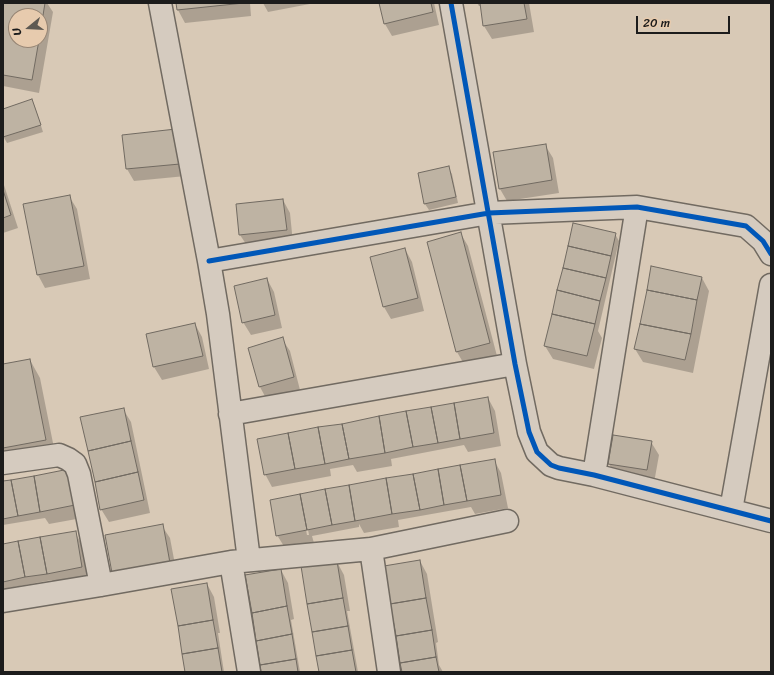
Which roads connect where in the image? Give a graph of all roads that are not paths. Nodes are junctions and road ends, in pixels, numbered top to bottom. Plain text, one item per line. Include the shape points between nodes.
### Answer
1 (160, 3) edge
2 (451, 3) edge
3 (637, 207) junction
4 (489, 213) junction
5 (771, 254) edge
6 (209, 261) junction
7 (771, 285) edge
8 (515, 364) junction
9 (230, 414) junction
10 (3, 463) edge
11 (594, 475) junction
12 (731, 510) junction
13 (507, 521) dead end
14 (771, 521) edge
15 (371, 549) junction
16 (240, 561) junction
17 (101, 585) junction
18 (3, 601) edge
19 (249, 672) edge
20 (389, 672) edge

1 - 6 street
2 - 4 street
3 - 4 street
3 - 5 street via 746,226 763,241
3 - 11 street
4 - 6 street
4 - 8 street
6 - 9 street
7 - 12 street
8 - 9 street
8 - 11 street via 529,432 538,452 555,467
9 - 16 street
10 - 17 street via 59,455 75,464
11 - 12 street
12 - 14 street
13 - 15 street
15 - 16 street
15 - 20 street
16 - 17 street
16 - 19 street
17 - 18 street

